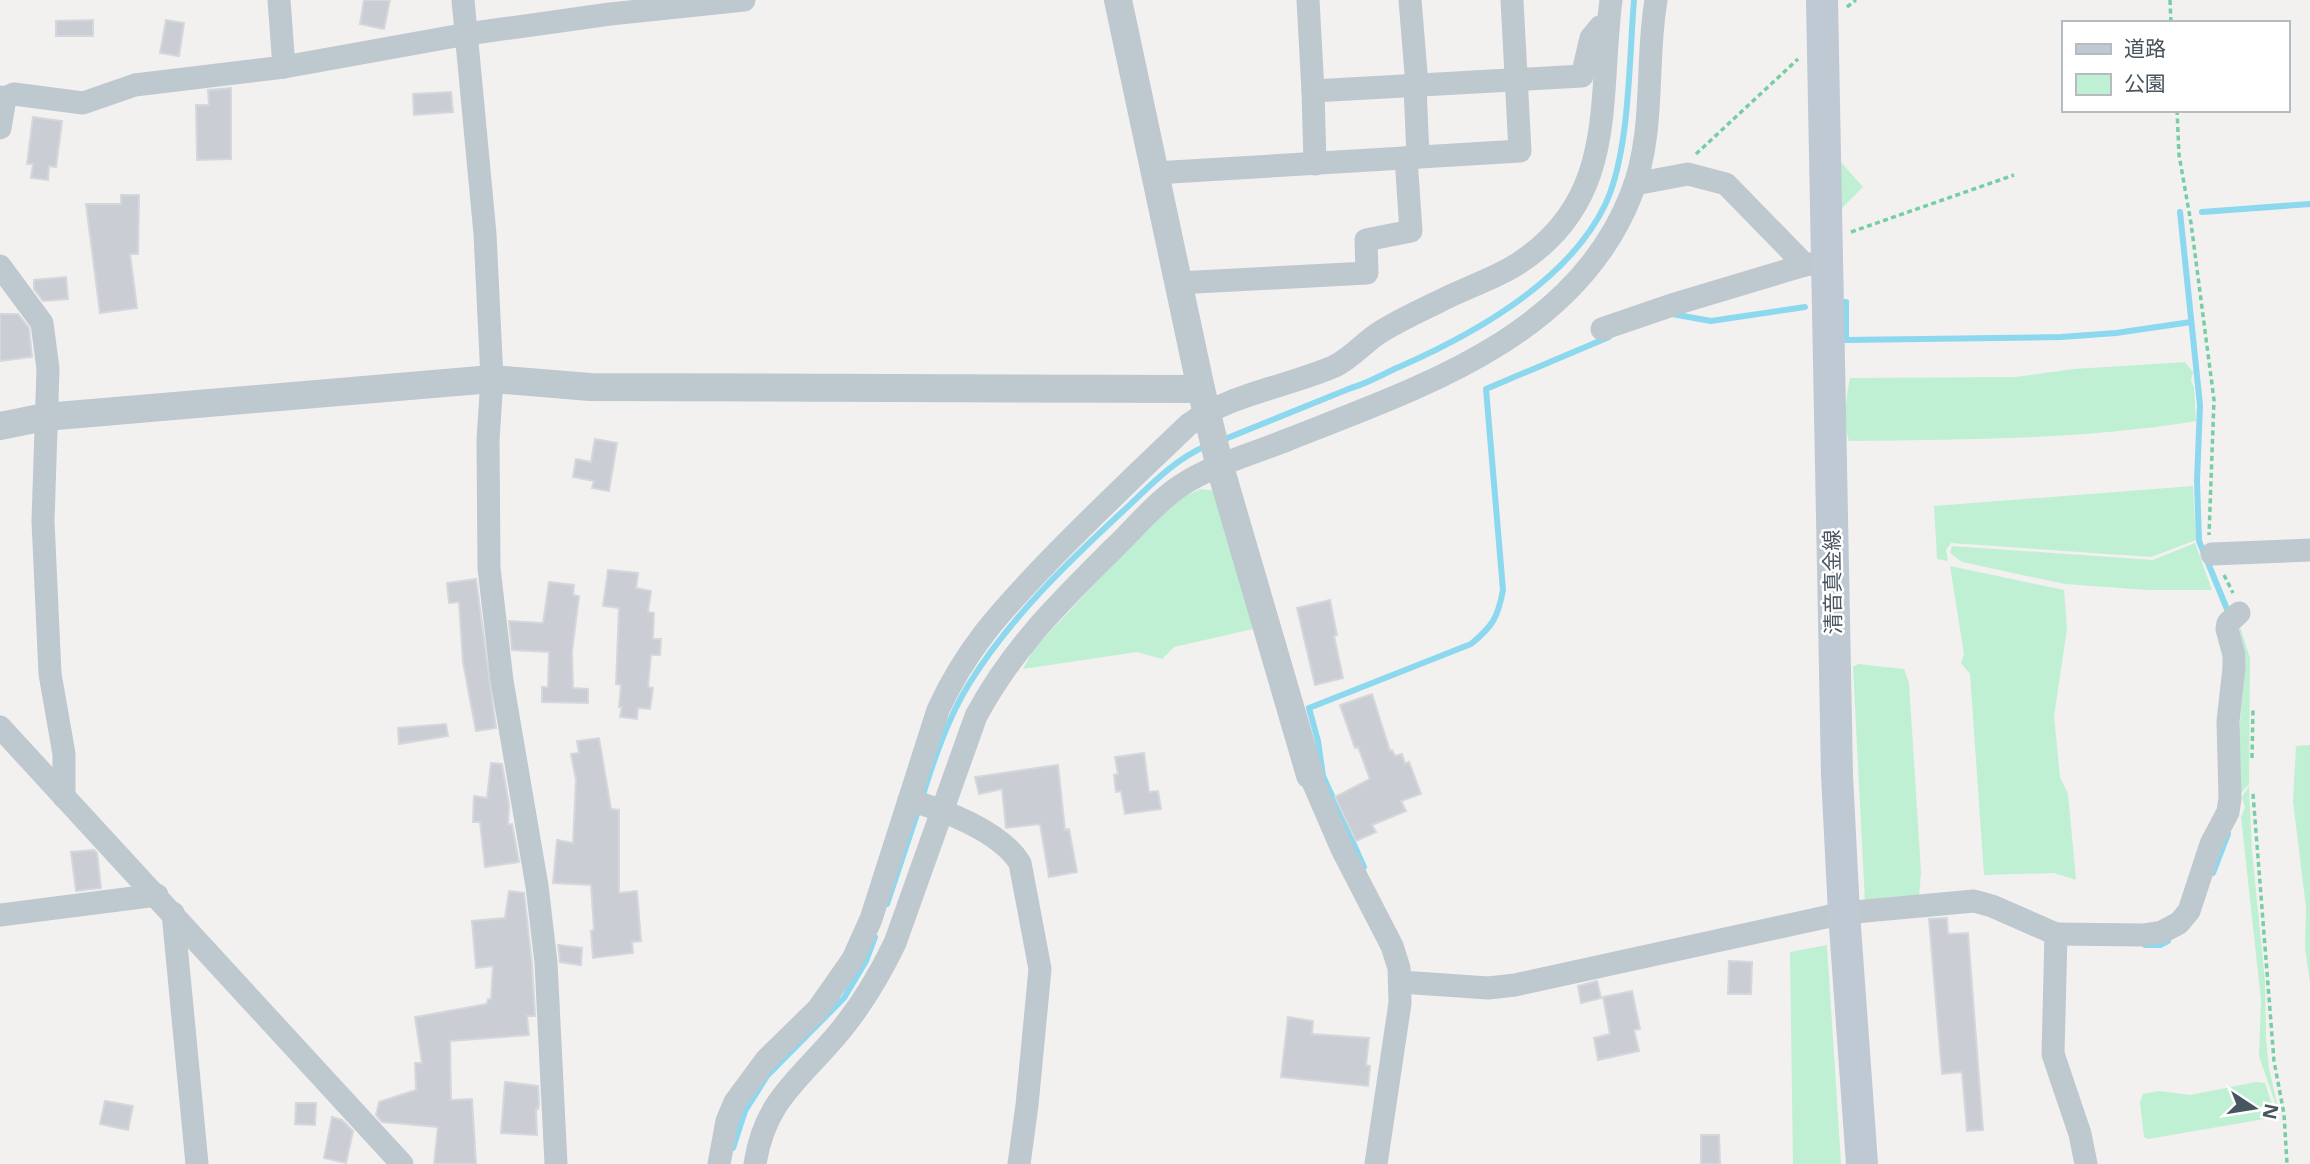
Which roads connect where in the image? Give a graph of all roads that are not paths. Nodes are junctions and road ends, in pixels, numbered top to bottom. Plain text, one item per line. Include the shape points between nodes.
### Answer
1 (279, 0) edge
2 (463, 0) edge
3 (744, 0) edge
4 (1118, 0) edge
5 (1308, 0) edge
6 (1410, 0) edge
7 (1512, 0) edge
8 (1611, 0) edge
9 (1656, 0) edge
10 (1822, 0) edge
11 (1608, 26) junction
12 (467, 34) junction
13 (284, 67) junction
14 (1517, 81) junction
15 (1416, 85) junction
16 (1313, 90) junction
17 (2, 97) edge
18 (0, 128) edge
19 (1412, 158) junction
20 (1315, 164) junction
21 (1155, 173) junction
22 (1635, 184) junction
23 (1819, 254) junction
24 (0, 266) edge
25 (1178, 283) junction
26 (8, 288) edge
27 (1602, 329) dead end
28 (492, 379) junction
29 (1206, 409) junction
30 (45, 417) junction
31 (0, 426) edge
32 (1218, 460) junction
33 (2310, 550) edge
34 (2212, 554) dead end
35 (2234, 618) dead end
36 (0, 727) edge
37 (1310, 775) joint
38 (65, 797) junction
39 (923, 804) junction
40 (157, 895) junction
41 (173, 913) junction
42 (1844, 913) junction
43 (0, 915) edge
44 (2056, 940) junction
45 (1401, 982) junction
46 (197, 1164) edge
47 (402, 1164) edge
48 (556, 1164) edge
49 (719, 1164) edge
50 (755, 1164) edge
51 (1018, 1164) edge
52 (1376, 1164) edge
53 (1862, 1164) edge
54 (2086, 1164) edge

1 - 13 street
2 - 12 street
3 - 12 street
4 - 21 street
5 - 16 street
6 - 15 street
7 - 14 street
8 - 11 street
9 - 22 street via 1648,117
10 - 23 main road, 清音真金線
11 - 14 street via 1600,27 1591,38 1581,76
11 - 29 street via 1603,103 1592,170 1581,199 1543,246 1517,265 1380,332 1337,365
12 - 13 street
12 - 28 street
13 - 17 street via 135,85 83,103 14,94
14 - 15 street
14 - 19 street via 1520,151
15 - 16 street
15 - 19 street
16 - 20 street
17 - 18 street
19 - 20 street
19 - 25 street via 1411,231 1366,240 1367,272
20 - 21 street
21 - 25 street
22 - 23 street via 1688,174 1726,184
22 - 32 street via 1615,231 1590,267 1568,292 1509,338 1421,386
23 - 27 street
23 - 42 main road, 清音真金線
24 - 26 street
25 - 29 street
26 - 30 street via 42,323 48,369
28 - 29 street via 590,387
28 - 30 street
28 - 48 street via 489,568 502,681 537,886
29 - 32 street
29 - 39 street via 1085,523 979,637 938,710
30 - 31 street
30 - 38 street via 43,521 50,674 64,754
32 - 37 street
32 - 39 street via 1160,503 1025,640 995,681
33 - 34 street
35 - 44 street via 2227,629 2234,654 2228,721 2231,798 2189,911 2162,932
36 - 38 street
37 - 45 street via 1392,946
38 - 40 street
39 - 49 street via 853,959 818,1009 766,1059 735,1102
39 - 50 street via 895,943 860,1005 767,1119
39 - 51 street via 995,838 1020,863 1040,970
40 - 41 street
40 - 43 street
41 - 46 street
41 - 47 street
42 - 44 street via 1974,901
42 - 45 street via 1515,985 1488,988
42 - 53 main road, 清音真金線
44 - 54 street via 2053,1054
45 - 52 street

